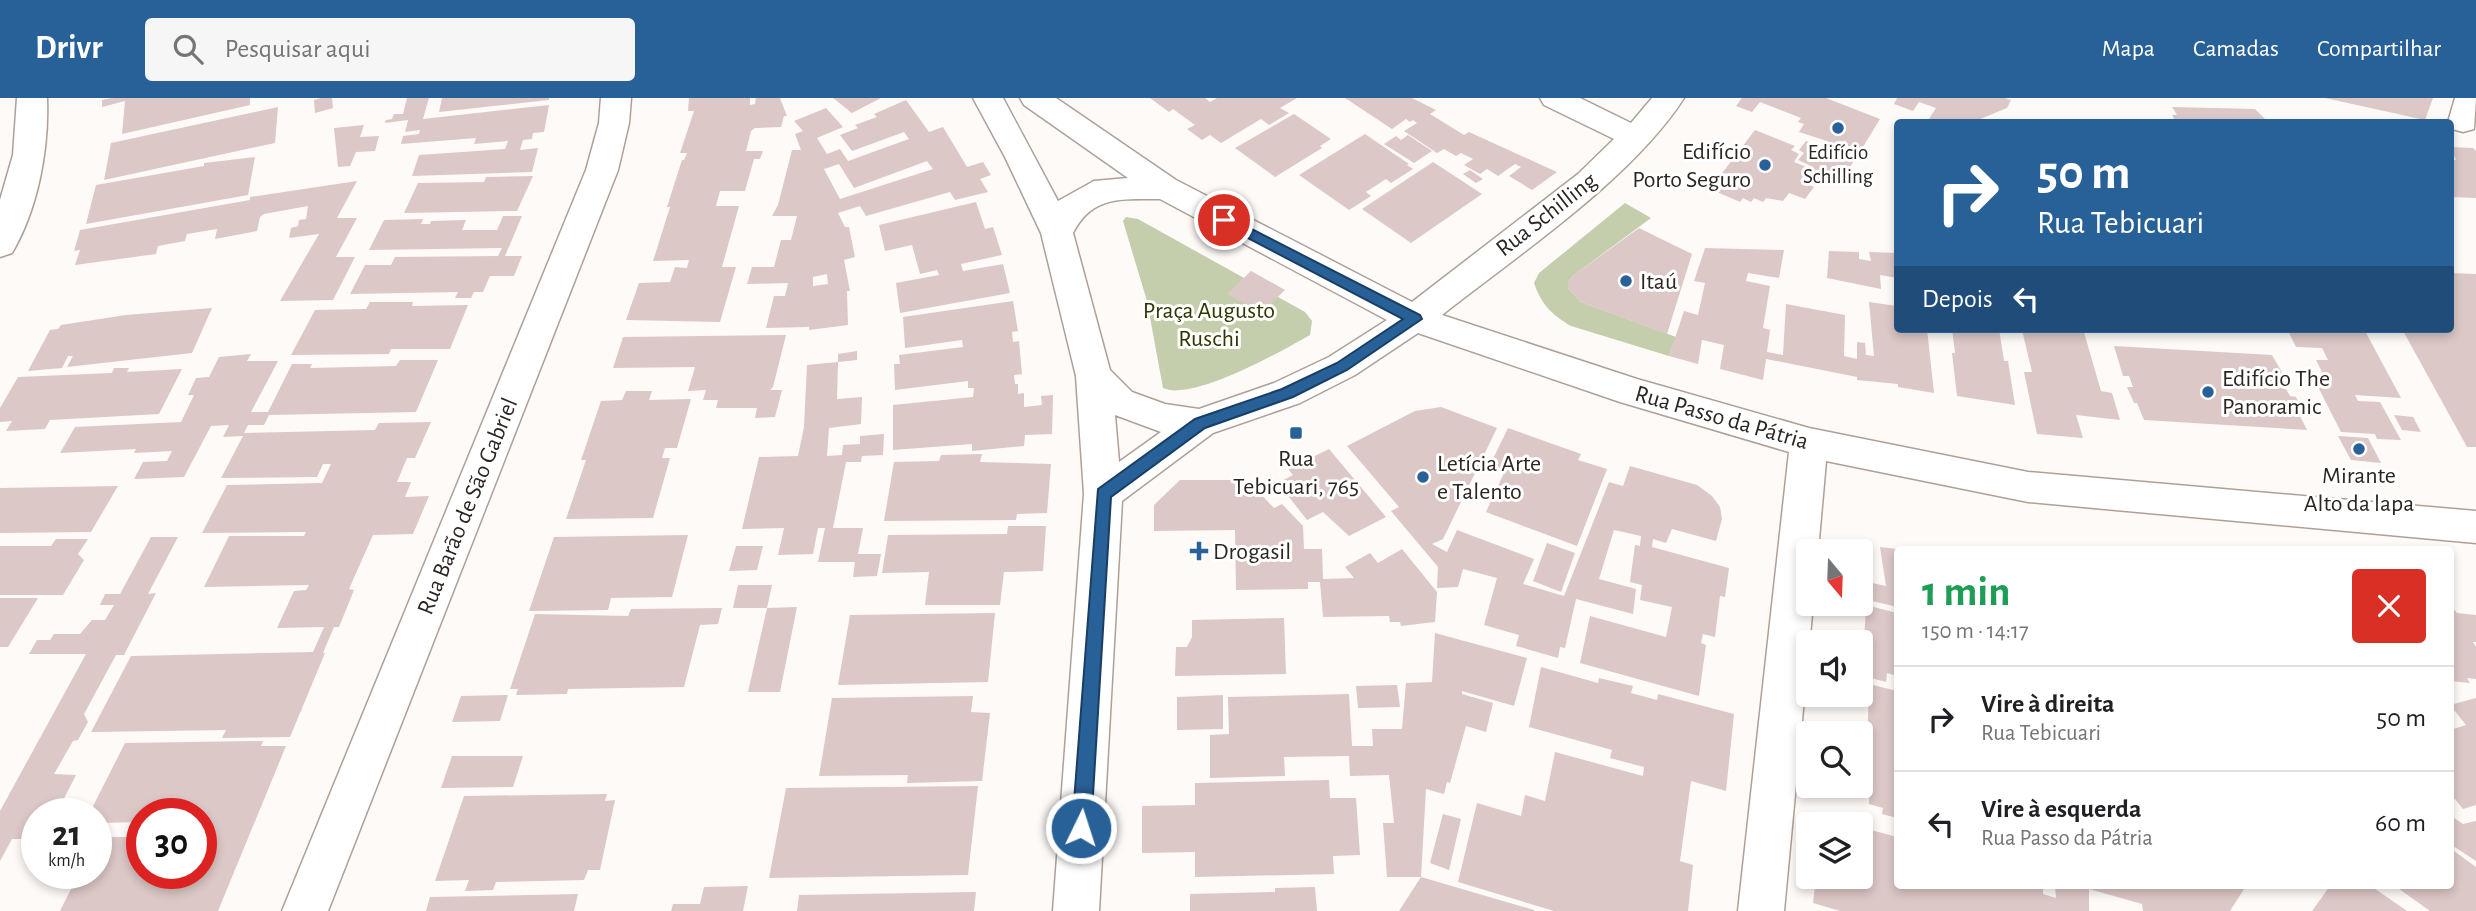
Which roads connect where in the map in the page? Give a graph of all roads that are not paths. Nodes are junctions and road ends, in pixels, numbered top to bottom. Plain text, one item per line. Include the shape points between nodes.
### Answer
1 (32, 98) edge
2 (616, 98) edge
3 (988, 98) edge
4 (1035, 98) edge
5 (1555, 98) edge
6 (1669, 98) edge
7 (1635, 137) junction
8 (1165, 188) junction
9 (1057, 233) junction
10 (0, 245) edge
11 (1415, 319) junction
12 (1094, 376) junction
13 (1200, 424) junction
14 (1809, 443) junction
15 (1104, 494) junction
16 (2472, 531) edge
17 (305, 911) edge
18 (1076, 911) edge
19 (1761, 911) edge

1 - 10 street via 34,122 19,195
2 - 17 street, Rua Barão de São Gabriel via 603,170
3 - 9 street
4 - 8 street, Rua Passo da Pátria
5 - 7 street
6 - 7 street, Rua Schilling
7 - 11 street, Rua Schilling via 1589,182
8 - 9 street via 1105,189 1069,209
8 - 11 street, Rua Passo da Pátria
9 - 12 street
11 - 13 street, Rua Schilling via 1342,366 1287,393
11 - 14 street, Rua Passo da Pátria via 1633,392
12 - 13 street via 1119,402 1163,418
12 - 15 street
13 - 15 street
14 - 16 street, Rua Passo da Pátria via 2028,486
14 - 19 street
15 - 18 street

